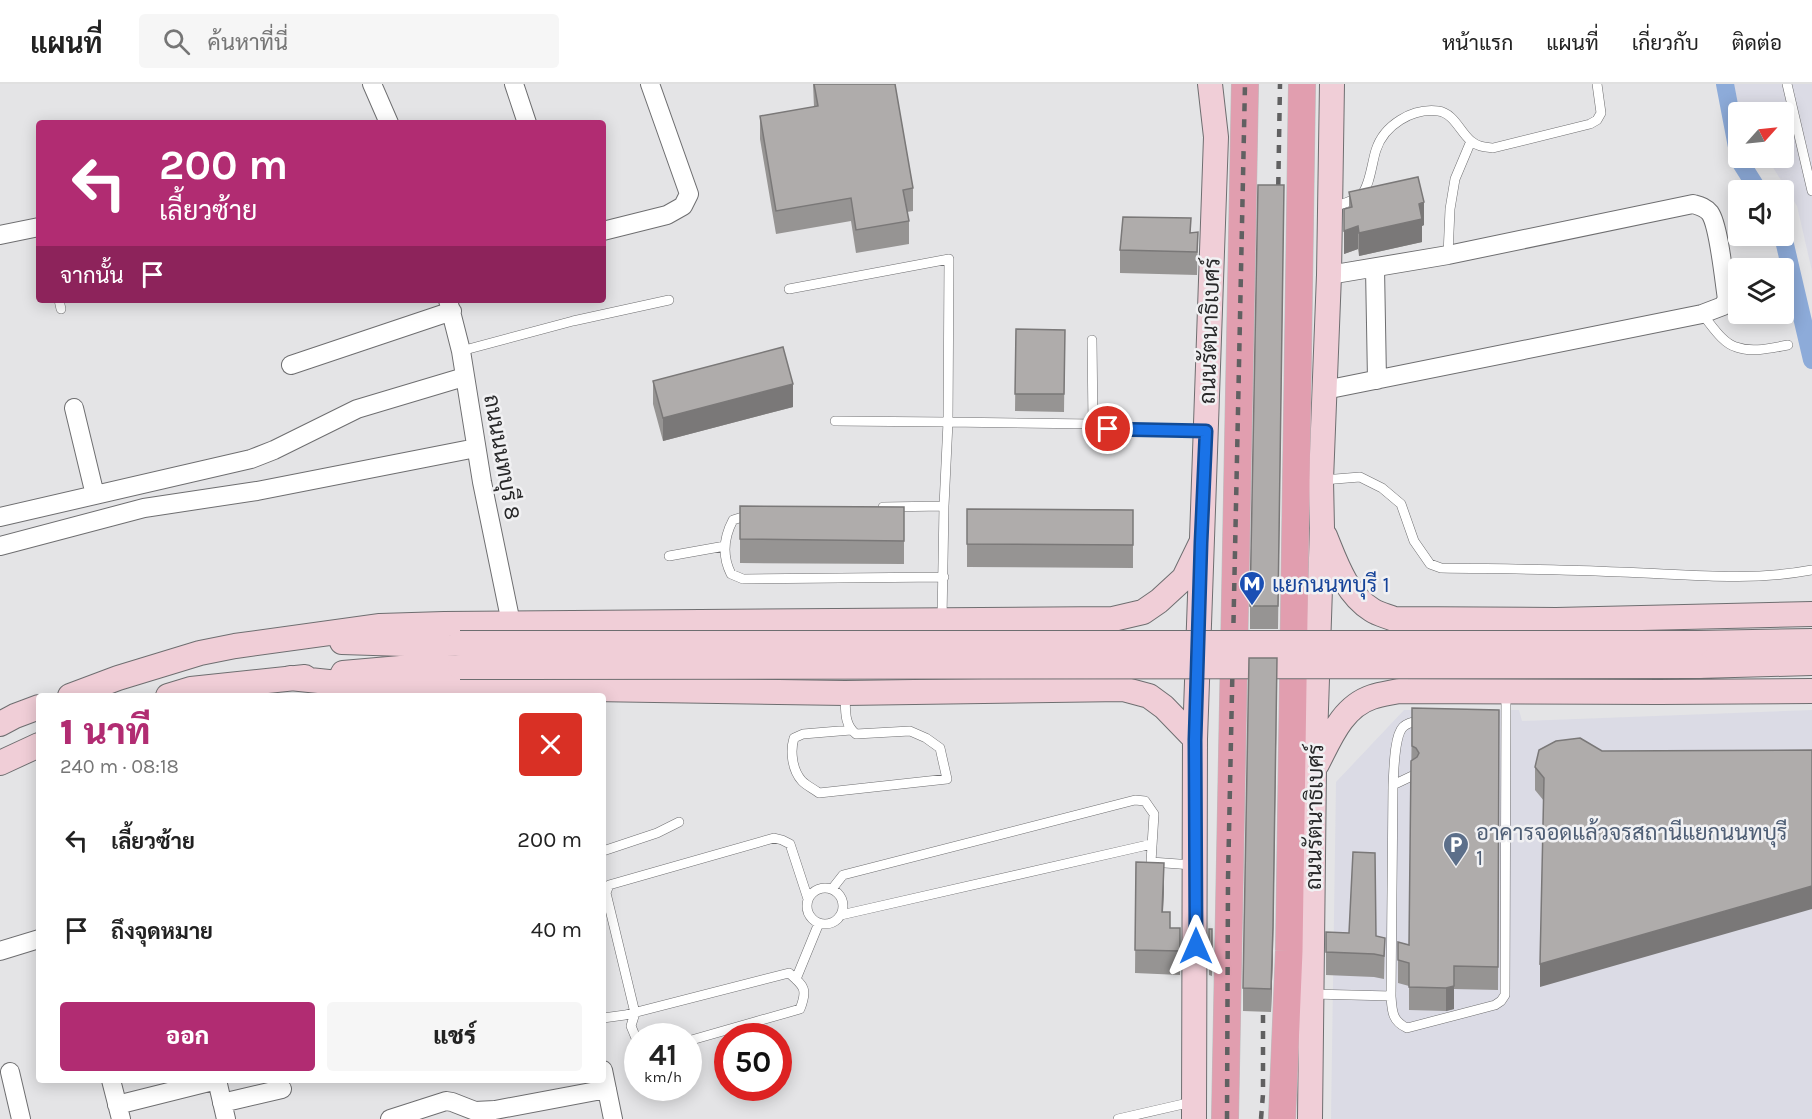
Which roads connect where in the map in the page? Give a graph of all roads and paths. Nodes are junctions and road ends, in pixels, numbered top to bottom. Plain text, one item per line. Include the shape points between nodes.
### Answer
1 (372, 84) edge
2 (514, 84) edge
3 (650, 84) edge
4 (1210, 84) edge
5 (1221, 84) edge
6 (1245, 84) edge
7 (1302, 84) edge
8 (1332, 84) edge
9 (1597, 84) edge
10 (1788, 84) edge
11 (388, 120) edge
12 (526, 120) edge
13 (1216, 137) junction
14 (1471, 141) junction
15 (1812, 191) edge
16 (1330, 208) junction
17 (36, 228) edge
18 (606, 230) edge
19 (0, 236) edge
20 (1448, 255) junction
21 (1375, 268) junction
22 (1329, 275) junction
23 (789, 289) dead end
24 (669, 300) dead end
25 (1728, 300) edge
26 (450, 305) edge
27 (1728, 306) edge
28 (1702, 314) junction
29 (1092, 340) dead end
30 (1788, 345) dead end
31 (461, 351) junction
32 (291, 365) dead end
33 (464, 377) junction
34 (1377, 380) junction
35 (1325, 390) junction
36 (74, 408) dead end
37 (835, 421) dead end
38 (948, 422) junction
39 (1108, 429) dead end
40 (1206, 431) junction
41 (476, 448) junction
42 (1321, 480) junction
43 (95, 495) junction
44 (944, 506) junction
45 (876, 507) edge
46 (761, 512) edge
47 (0, 517) edge
48 (1322, 528) junction
49 (1201, 543) junction
50 (0, 546) edge
51 (725, 546) junction
52 (669, 556) dead end
53 (1812, 570) edge
54 (944, 577) junction
55 (1812, 614) edge
56 (1113, 619) junction
57 (1394, 619) junction
58 (942, 621) junction
59 (511, 623) junction
60 (273, 640) junction
61 (1812, 641) edge
62 (460, 655) junction
63 (1698, 655) junction
64 (1812, 663) edge
65 (290, 678) junction
66 (1123, 689) junction
67 (1399, 691) junction
68 (1506, 691) junction
69 (1812, 691) edge
70 (530, 692) edge
71 (78, 693) edge
72 (178, 693) edge
73 (845, 693) junction
74 (36, 708) edge
75 (1430, 720) edge
76 (1495, 720) edge
77 (1506, 720) junction
78 (0, 724) edge
79 (851, 730) junction
80 (1195, 740) junction
81 (36, 746) edge
82 (0, 763) edge
83 (1314, 769) junction
84 (1412, 776) edge
85 (1393, 785) junction
86 (679, 822) dead end
87 (1152, 844) junction
88 (606, 850) edge
89 (1195, 865) junction
90 (832, 889) junction
91 (808, 899) junction
92 (841, 915) junction
93 (819, 923) junction
94 (36, 940) edge
95 (0, 951) edge
96 (796, 979) junction
97 (1312, 994) junction
98 (1391, 996) junction
99 (635, 1013) junction
100 (606, 1018) edge
101 (632, 1023) edge
102 (702, 1037) edge
103 (10, 1072) dead end
104 (112, 1083) edge
105 (208, 1083) edge
106 (218, 1083) edge
107 (606, 1083) edge
108 (282, 1089) dead end
109 (607, 1089) junction
110 (1194, 1110) edge
111 (224, 1111) edge
112 (119, 1112) edge
113 (21, 1119) edge
114 (390, 1119) edge
115 (613, 1119) edge
116 (1118, 1119) edge
117 (1225, 1119) edge
118 (1282, 1119) edge
119 (1310, 1119) edge

1 - 11 street
2 - 12 street
3 - 18 street via 689,194 683,206 667,215
4 - 13 main road, ถนนรัตนาธิเบศร์
5 - 13 main road
6 - 117 main road, ถนนรัตนาธิเบศร์
7 - 118 main road, ถนนรัตนาธิเบศร์ via 1289,951
8 - 16 main road, ถนนรัตนาธิเบศร์
9 - 14 lane via 1601,113 1590,124 1493,148
10 - 15 lane
13 - 40 main road, ถนนรัตนาธิเบศร์
14 - 16 lane via 1452,118 1439,111 1407,115 1389,128 1377,147 1362,194
14 - 20 lane via 1455,180
16 - 22 main road, ถนนรัตนาธิเบศร์
17 - 19 street
20 - 21 street
20 - 25 street via 1693,204 1710,213 1716,226
21 - 22 street
21 - 34 street
22 - 35 main road, ถนนรัตนาธิเบศร์
23 - 38 lane via 949,259
24 - 31 lane
26 - 31 street, ถนนนนทบุรี 8
26 - 32 street
27 - 28 street
28 - 30 lane via 1734,347 1757,350
28 - 34 street
29 - 38 lane via 1093,424
31 - 33 street, ถนนนนทบุรี 8
33 - 41 street, ถนนนนทบุรี 8
33 - 43 street via 357,409 251,459
34 - 35 street
35 - 42 main road, ถนนรัตนาธิเบศร์
36 - 43 street
37 - 38 lane
38 - 44 lane
39 - 40 lane
40 - 49 main road, ถนนรัตนาธิเบศร์
41 - 50 street via 257,491 144,508
41 - 59 street, ถนนนนทบุรี 8
42 - 48 main road, ถนนรัตนาธิเบศร์
42 - 53 lane via 1360,477 1382,488 1401,504 1414,541 1430,564 1441,568 1728,576
43 - 47 street
44 - 45 lane
44 - 54 lane
46 - 51 lane via 733,520 726,532
48 - 57 main road via 1341,576 1354,595 1371,610
48 - 83 main road, ถนนรัตนาธิเบศร์
49 - 56 main road via 1184,578 1159,601 1143,612
49 - 80 main road, ถนนรัตนาธิเบศร์
51 - 52 lane
51 - 54 lane via 726,565 731,574 743,579
54 - 58 lane
55 - 57 main road
56 - 58 main road
56 - 66 main road via 1137,626 1148,641 1151,656 1146,672 1135,684
57 - 67 main road via 1369,648 1370,665 1376,679
58 - 59 main road
59 - 60 main road via 381,626
60 - 62 main road via 405,644
60 - 71 main road via 200,653
61 - 63 main road
62 - 63 main road, bridge
62 - 65 main road via 412,667
63 - 64 main road
65 - 70 main road via 396,689
65 - 72 main road
66 - 73 main road
66 - 80 main road via 1149,696
67 - 68 main road
67 - 83 main road via 1370,698 1352,708 1338,723
68 - 69 main road
68 - 77 lane
70 - 73 main road
73 - 79 lane via 846,724
74 - 78 main road
75 - 85 lane via 1410,722 1403,727 1398,737
76 - 77 lane
77 - 98 lane via 1505,995 1495,1005 1407,1028 1392,1015
79 - 79 lane via 794,738 791,747 795,771 803,782 819,793 947,779 940,748 926,738 910,731 856,734
80 - 89 main road, ถนนรัตนาธิเบศร์
81 - 82 main road
83 - 97 main road, ถนนรัตนาธิเบศร์
84 - 85 lane
85 - 98 lane via 1395,968
86 - 88 lane
87 - 89 lane via 1151,862
87 - 90 lane via 1154,814 1145,801 1135,800 843,875
87 - 92 lane
89 - 110 main road, ถนนรัตนาธิเบศร์
90 - 91 lane via 821,888
90 - 92 lane via 843,903
91 - 93 lane via 810,916
91 - 99 lane via 790,844 774,838 609,885 606,893
92 - 93 lane via 831,923
93 - 96 lane
94 - 95 street
96 - 99 lane via 789,973
96 - 102 lane via 805,997 800,1009
97 - 98 lane
97 - 119 main road, ถนนรัตนาธิเบศร์
99 - 100 lane
99 - 101 lane
103 - 113 street
104 - 112 street
105 - 112 street
106 - 111 street
107 - 109 street
108 - 111 street
109 - 114 street via 495,1110 475,1111 446,1101
109 - 115 street
110 - 116 lane

